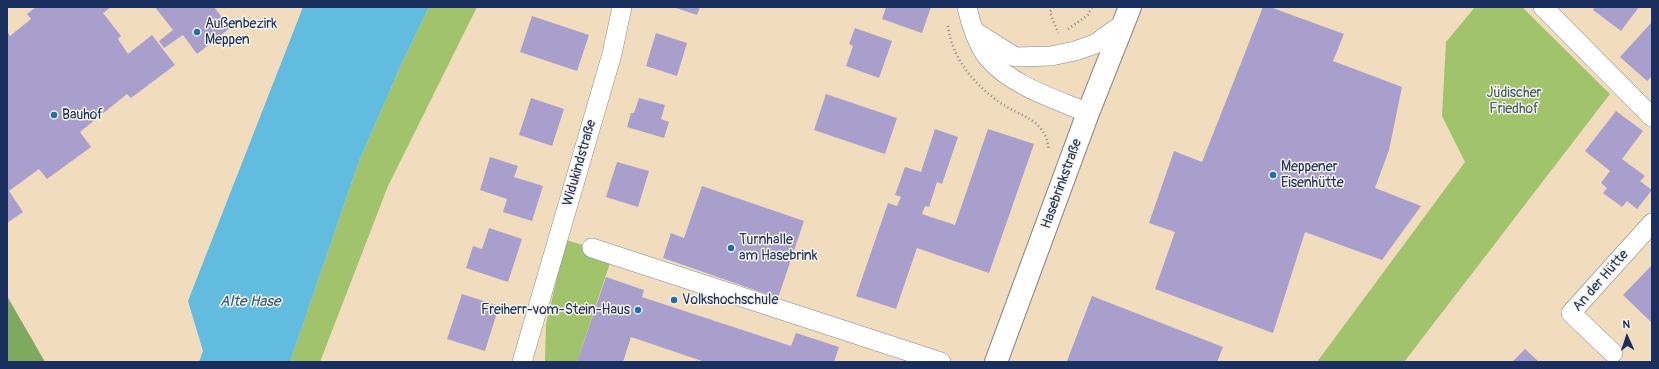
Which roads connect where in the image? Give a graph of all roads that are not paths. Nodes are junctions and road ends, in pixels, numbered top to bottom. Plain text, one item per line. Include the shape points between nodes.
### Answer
1 (622, 7) edge
2 (967, 7) edge
3 (1543, 7) edge
4 (1126, 16) edge
5 (974, 31) junction
6 (1088, 112) junction
7 (1652, 117) edge
8 (1652, 224) edge
9 (592, 248) dead end
10 (535, 319) junction
11 (1613, 353) dead end
12 (522, 362) edge
13 (535, 362) edge
14 (941, 362) edge
15 (996, 362) edge

1 - 10 street, Widukindstraße via 612,54
2 - 5 street
3 - 7 street
4 - 5 street via 1095,44 1051,56 1015,57
4 - 6 street, Hasebrinkstraße
5 - 6 street via 988,58 1018,83
6 - 15 street, Hasebrinkstraße
8 - 11 street, An der Hütte via 1571,312
9 - 14 street
10 - 12 street, Widukindstraße
10 - 13 street, Widukindstraße

